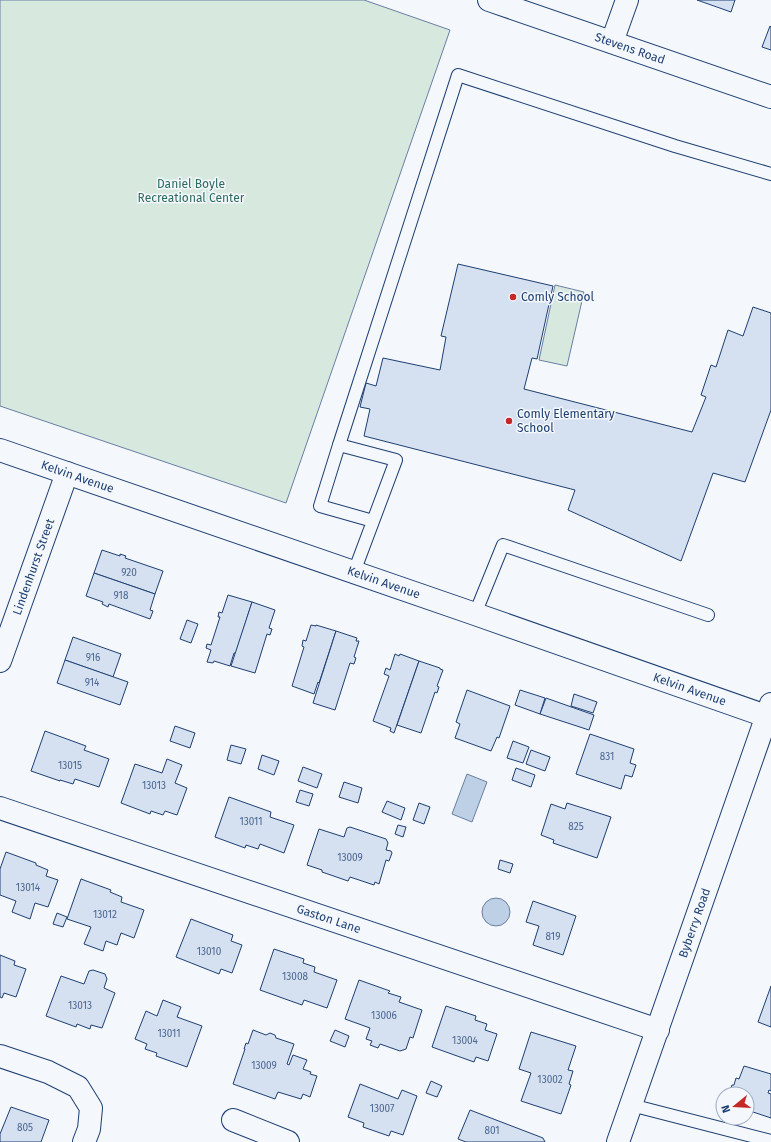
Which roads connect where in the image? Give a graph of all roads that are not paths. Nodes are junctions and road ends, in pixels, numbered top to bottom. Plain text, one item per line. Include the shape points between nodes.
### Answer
1 (489, 0) edge
2 (627, 0) edge
3 (612, 42) junction
4 (771, 97) edge
5 (771, 174) edge
6 (339, 445) junction
7 (0, 450) edge
8 (67, 473) junction
9 (373, 521) junction
10 (354, 572) junction
11 (475, 614) junction
12 (708, 615) dead end
13 (0, 661) edge
14 (769, 710) edge
15 (0, 808) edge
16 (658, 1030) junction
17 (0, 1056) edge
18 (631, 1105) junction
19 (233, 1120) dead end
20 (771, 1141) edge
21 (84, 1142) edge
22 (288, 1142) edge
23 (618, 1142) edge

1 - 3 street, Stevens Road
2 - 3 street
3 - 4 street, Stevens Road
5 - 6 lane via 675,146 458,75
6 - 9 lane via 320,506
6 - 9 lane via 396,460
7 - 8 street, Kelvin Avenue
8 - 10 street, Kelvin Avenue
8 - 13 street, Lindenhurst Street
9 - 10 lane
10 - 11 street, Kelvin Avenue
11 - 12 lane via 503,545
11 - 14 street, Kelvin Avenue
14 - 16 street, Byberry Road
15 - 16 street, Gaston Lane
16 - 18 street, Byberry Road
17 - 21 street via 48,1072 78,1087 91,1108 89,1129
18 - 20 lane
18 - 23 street, Byberry Road
19 - 22 street

